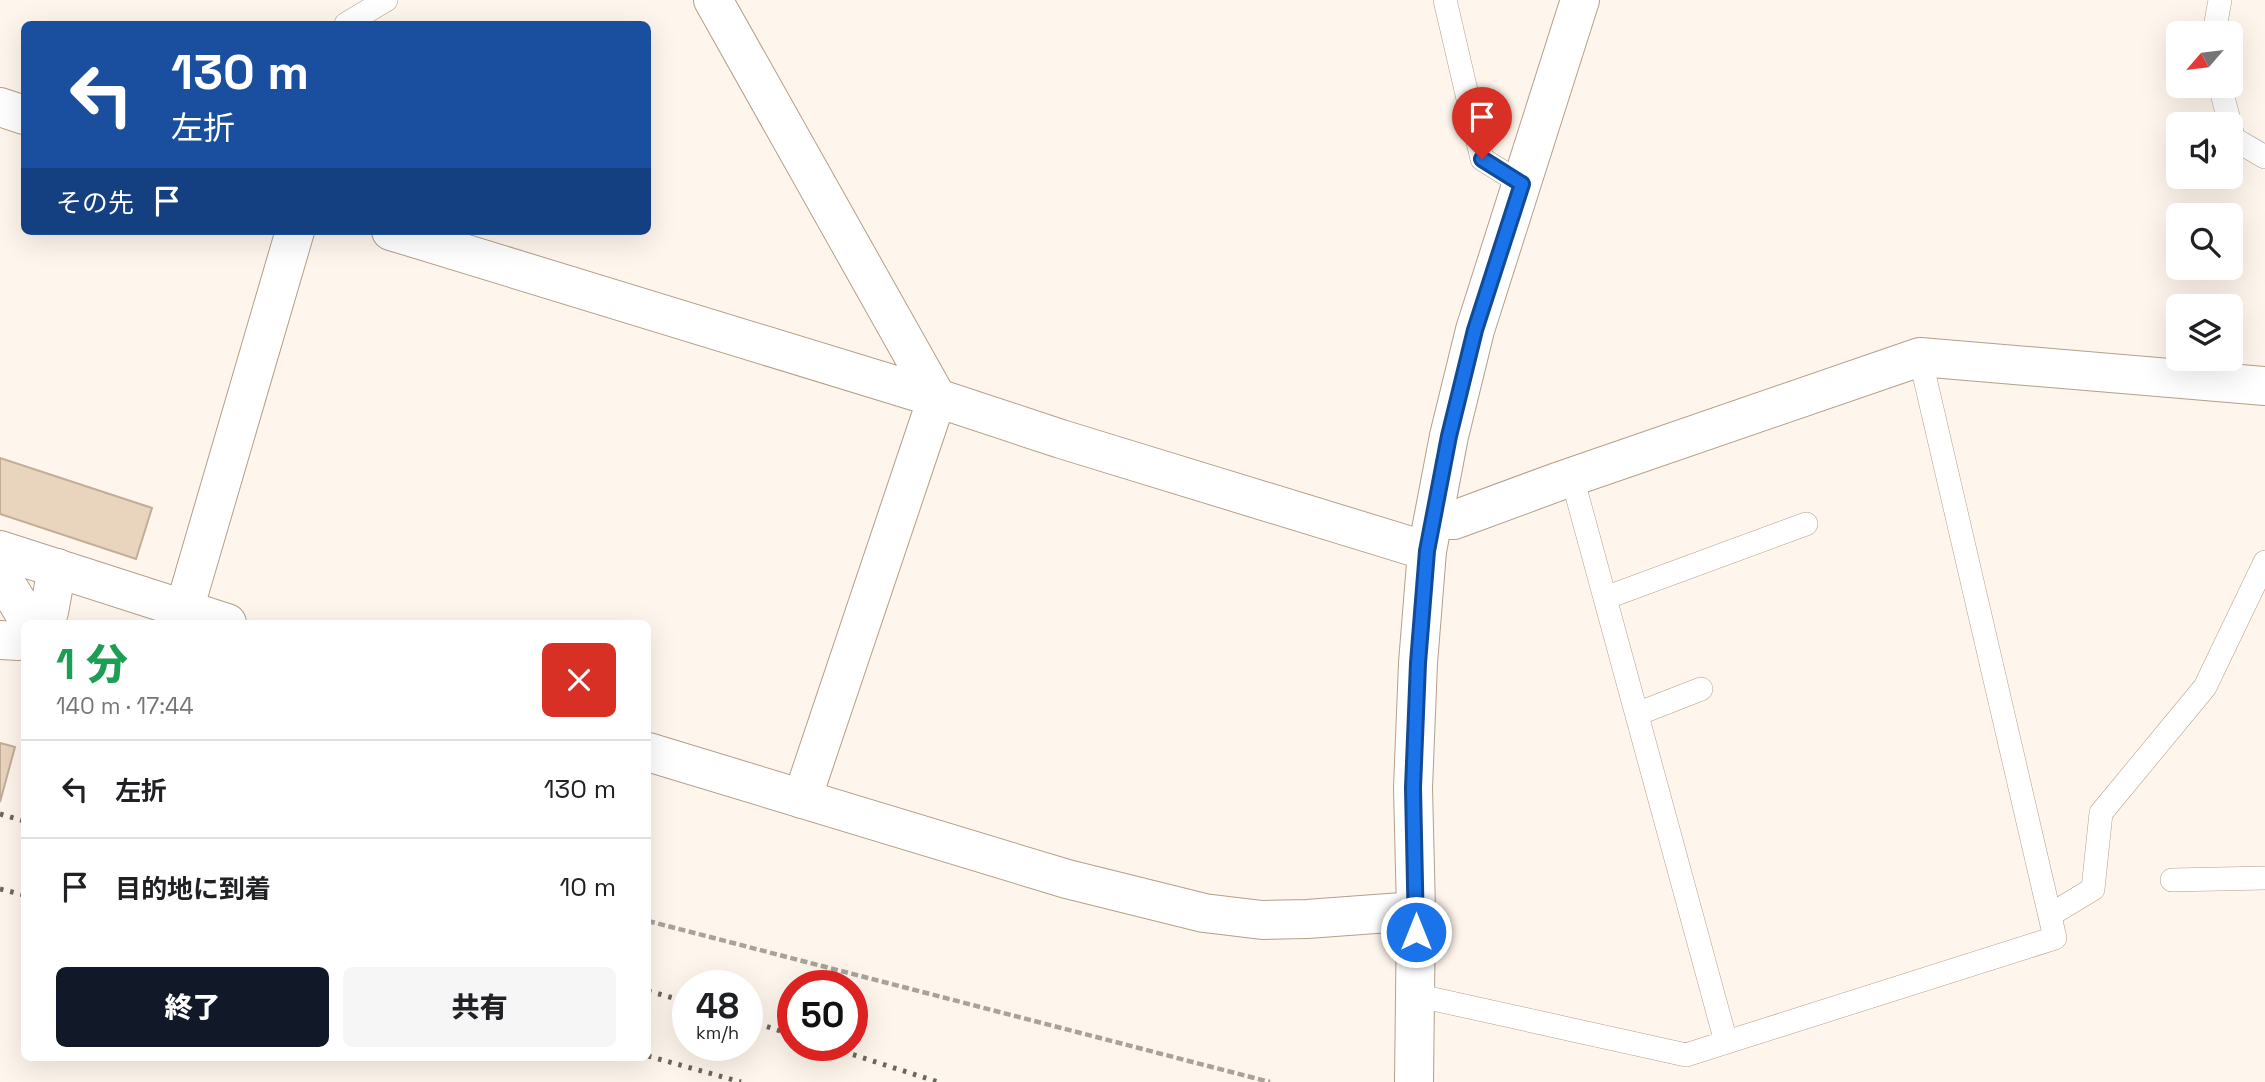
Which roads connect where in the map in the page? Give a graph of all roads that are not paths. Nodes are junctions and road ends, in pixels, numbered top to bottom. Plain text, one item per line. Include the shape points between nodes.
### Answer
1 (386, 0) edge
2 (713, 0) edge
3 (1445, 0) edge
4 (1580, 0) edge
5 (2220, 0) edge
6 (351, 21) edge
7 (2216, 21) edge
8 (0, 107) edge
9 (21, 114) edge
10 (2243, 144) edge
11 (2265, 157) edge
12 (1522, 184) junction
13 (294, 235) edge
14 (404, 235) edge
15 (1920, 357) junction
16 (2265, 386) edge
17 (937, 398) junction
18 (1572, 477) junction
19 (1806, 524) dead end
20 (1430, 536) junction
21 (0, 550) edge
22 (2265, 562) edge
23 (57, 569) junction
24 (0, 579) edge
25 (1605, 598) junction
26 (184, 610) junction
27 (28, 620) edge
28 (43, 620) edge
29 (217, 620) edge
30 (21, 639) edge
31 (0, 640) edge
32 (1701, 690) dead end
33 (1637, 714) junction
34 (651, 753) edge
35 (802, 799) junction
36 (2265, 878) edge
37 (2172, 880) dead end
38 (1416, 911) junction
39 (2050, 915) junction
40 (1415, 995) junction
41 (1726, 1042) junction
42 (1414, 1082) edge

1 - 6 lane
2 - 17 street
3 - 12 lane via 1482,159
4 - 12 street
5 - 7 lane
8 - 9 street
10 - 11 lane
12 - 20 street via 1475,330
13 - 26 street
14 - 17 street
15 - 16 street
15 - 18 street
15 - 39 lane
17 - 20 street via 1061,439
17 - 35 street
18 - 20 street via 1454,520
18 - 25 lane
19 - 25 lane
20 - 38 street via 1413,788
21 - 23 street
22 - 39 lane via 2205,687 2101,813 2093,889
23 - 26 street
23 - 28 street via 49,612
24 - 27 street
25 - 33 lane
26 - 29 street
30 - 31 street
32 - 33 lane
33 - 41 lane
34 - 35 street
35 - 38 street via 1068,879 1204,913 1262,920
36 - 37 lane
38 - 40 street
39 - 41 lane via 2055,938
40 - 41 lane via 1686,1055
40 - 42 street

